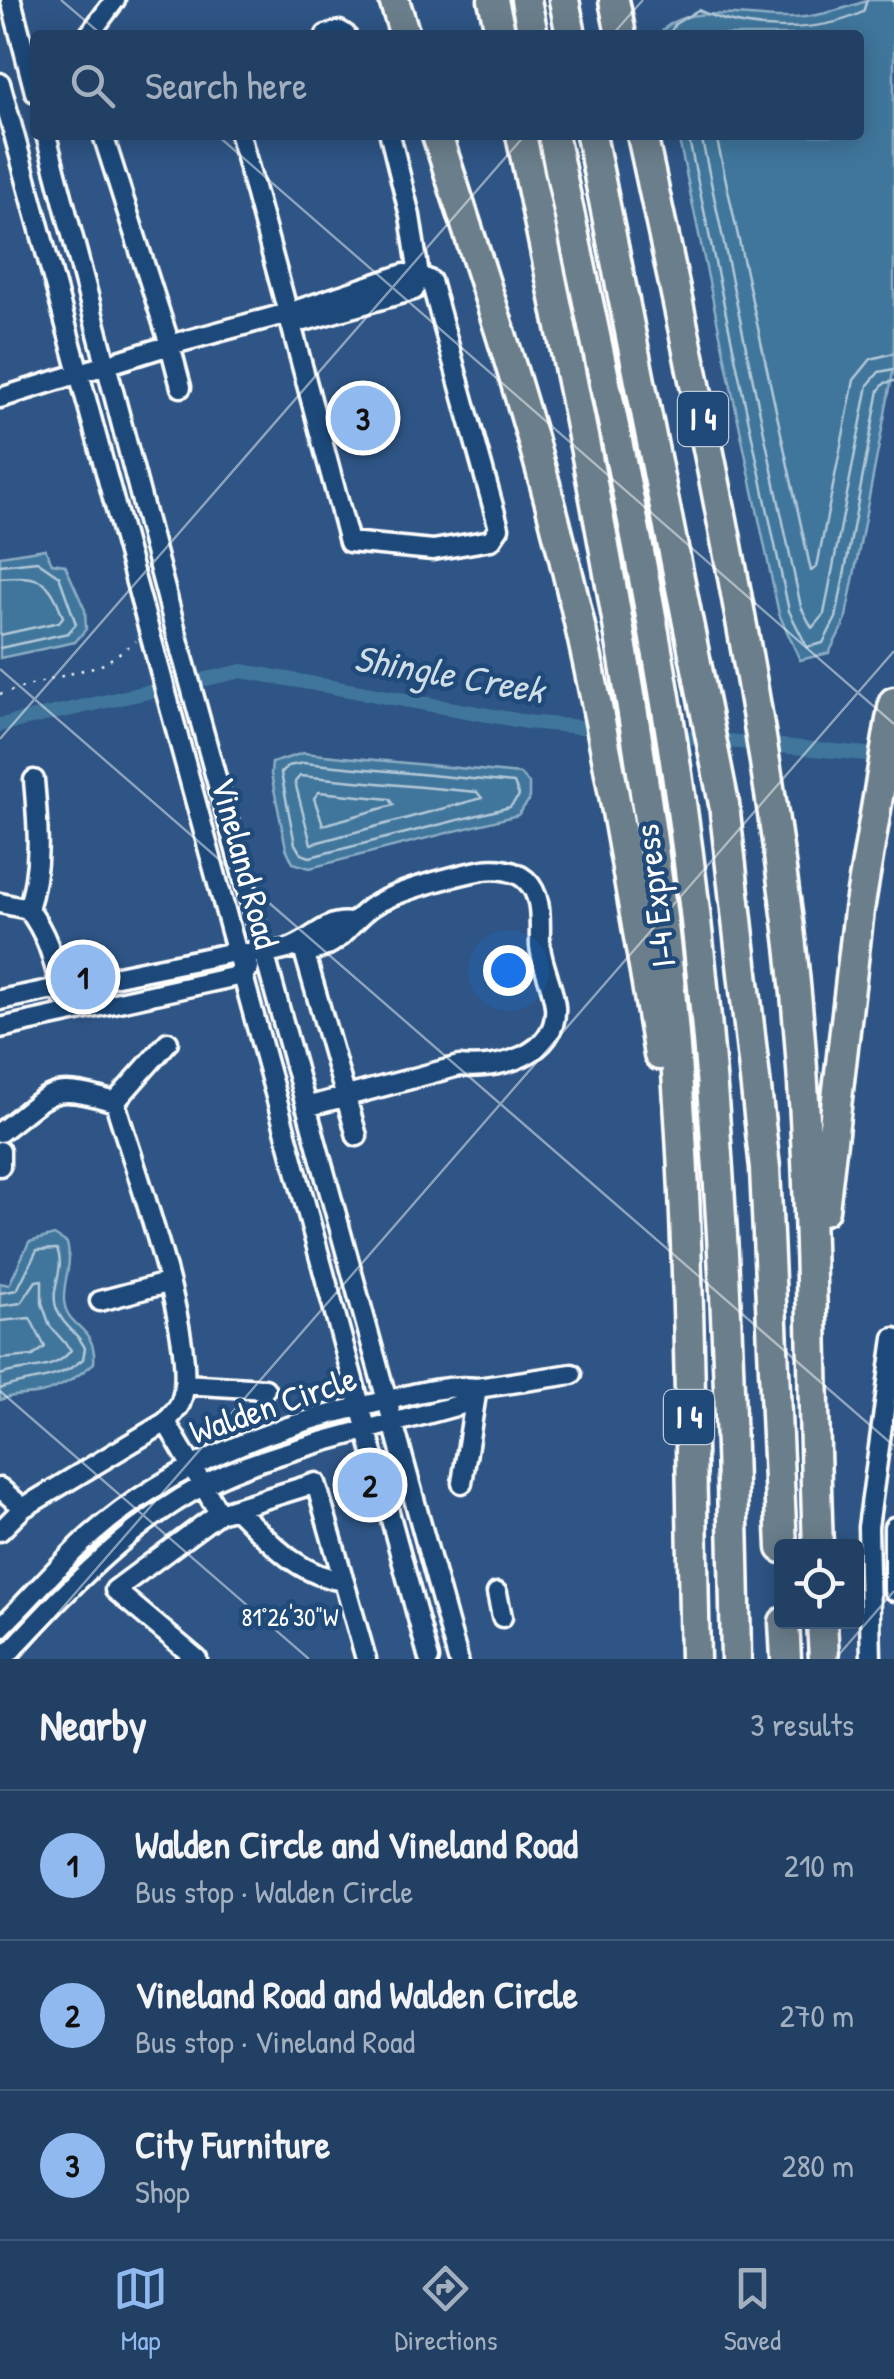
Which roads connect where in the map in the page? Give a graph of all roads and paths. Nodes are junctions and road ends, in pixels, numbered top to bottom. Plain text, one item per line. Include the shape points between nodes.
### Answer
1 (11, 0) edge
2 (114, 0) edge
3 (394, 0) edge
4 (493, 0) edge
5 (526, 0) edge
6 (564, 0) edge
7 (614, 0) edge
8 (92, 30) edge
9 (404, 30) edge
10 (499, 30) edge
11 (532, 30) edge
12 (570, 30) edge
13 (620, 30) edge
14 (30, 63) edge
15 (0, 83) edge
16 (47, 140) edge
17 (105, 140) edge
18 (241, 140) edge
19 (391, 140) edge
20 (439, 140) edge
21 (523, 140) edge
22 (555, 140) edge
23 (592, 140) edge
24 (643, 140) edge
25 (418, 275) junction
26 (288, 313) junction
27 (170, 345) junction
28 (104, 364) junction
29 (78, 374) junction
30 (181, 387) dead end
31 (0, 398) edge
32 (136, 640) dead end
33 (0, 694) edge
34 (893, 710) edge
35 (34, 780) dead end
36 (0, 903) edge
37 (28, 909) junction
38 (302, 944) junction
39 (235, 952) junction
40 (264, 954) junction
41 (242, 974) junction
42 (60, 990) junction
43 (0, 1000) edge
44 (67, 1013) junction
45 (0, 1028) edge
46 (168, 1042) dead end
47 (346, 1096) junction
48 (115, 1102) junction
49 (306, 1107) junction
50 (680, 1107) junction
51 (0, 1132) edge
52 (357, 1136) dead end
53 (0, 1151) edge
54 (0, 1166) edge
55 (167, 1283) junction
56 (100, 1300) dead end
57 (808, 1300) junction
58 (894, 1338) edge
59 (572, 1374) dead end
60 (184, 1384) junction
61 (477, 1388) junction
62 (265, 1389) dead end
63 (387, 1401) junction
64 (360, 1407) junction
65 (166, 1422) junction
66 (393, 1424) junction
67 (368, 1431) junction
68 (191, 1466) junction
69 (462, 1484) dead end
70 (0, 1488) edge
71 (204, 1488) junction
72 (24, 1508) junction
73 (227, 1511) junction
74 (894, 1527) edge
75 (0, 1531) edge
76 (782, 1539) edge
77 (818, 1539) edge
78 (344, 1580) junction
79 (894, 1591) edge
80 (497, 1593) dead end
81 (502, 1617) dead end
82 (0, 1628) edge
83 (784, 1629) edge
84 (822, 1629) edge
85 (3, 1659) edge
86 (197, 1659) edge
87 (366, 1659) edge
88 (430, 1659) edge
89 (458, 1659) edge
90 (696, 1659) edge
91 (736, 1659) edge
92 (786, 1659) edge
93 (824, 1659) edge
94 (871, 1659) edge

1 - 14 street
2 - 8 street
3 - 9 highway
4 - 10 highway
5 - 11 highway
6 - 12 highway
7 - 13 highway
15 - 29 street, Vineland Road
16 - 28 street, Vineland Road
17 - 27 street
18 - 26 street
19 - 25 street
20 - 50 highway via 518,384 590,671 660,1062
21 - 50 highway, I 4 via 630,688
22 - 91 highway, I-4 Express via 663,676 681,798 711,1080
23 - 76 highway via 724,804 765,1168
24 - 57 highway, I 4 via 726,526 770,797 800,1058
25 - 26 street via 414,290 368,294 304,321
25 - 26 street via 430,281 500,528 491,540 433,550 349,542
26 - 27 street
27 - 28 street
27 - 30 street
28 - 29 street
28 - 40 street, Vineland Road
29 - 31 street
29 - 39 street, Vineland Road
32 - 33 path via 104,664
34 - 57 highway via 839,1068 824,1232
35 - 37 street via 40,846
36 - 37 street
37 - 42 street via 54,956
38 - 40 street
38 - 47 street
38 - 47 street via 314,950 330,946 377,902 484,870 507,870 526,880 538,901 554,1023 526,1057 482,1068 459,1066
39 - 40 street
39 - 41 street, Vineland Road
39 - 42 street
40 - 41 street
40 - 49 street, Vineland Road
41 - 44 street
41 - 64 street, Vineland Road
42 - 43 street
42 - 44 street
44 - 45 street
46 - 48 street
47 - 49 street
47 - 52 street
48 - 51 street via 69,1088 51,1093
48 - 55 street
49 - 63 street, Vineland Road
50 - 90 highway, I 4
53 - 54 street
55 - 56 street
55 - 60 street via 183,1337
57 - 77 highway, I 4
58 - 94 street via 868,1527
59 - 61 street, Walden Circle
60 - 62 street
60 - 65 street
61 - 63 street, Walden Circle via 454,1385
61 - 66 street, Walden Circle via 466,1402
61 - 69 street
63 - 64 street, Walden Circle
63 - 66 street, Vineland Road
64 - 67 street, Vineland Road
64 - 68 street, Walden Circle via 286,1427
65 - 68 street
65 - 72 street
66 - 67 street, Walden Circle
66 - 89 street, Vineland Road
67 - 71 street, Walden Circle via 243,1467
67 - 88 street, Vineland Road
68 - 71 street
68 - 82 street, Walden Circle via 89,1537
70 - 72 street
71 - 73 street
71 - 85 street, Walden Circle via 90,1566
72 - 75 street
73 - 78 street via 317,1577
73 - 78 street via 316,1484
73 - 86 street via 115,1590
74 - 79 street
78 - 87 street
80 - 81 street
83 - 92 highway
84 - 93 highway

